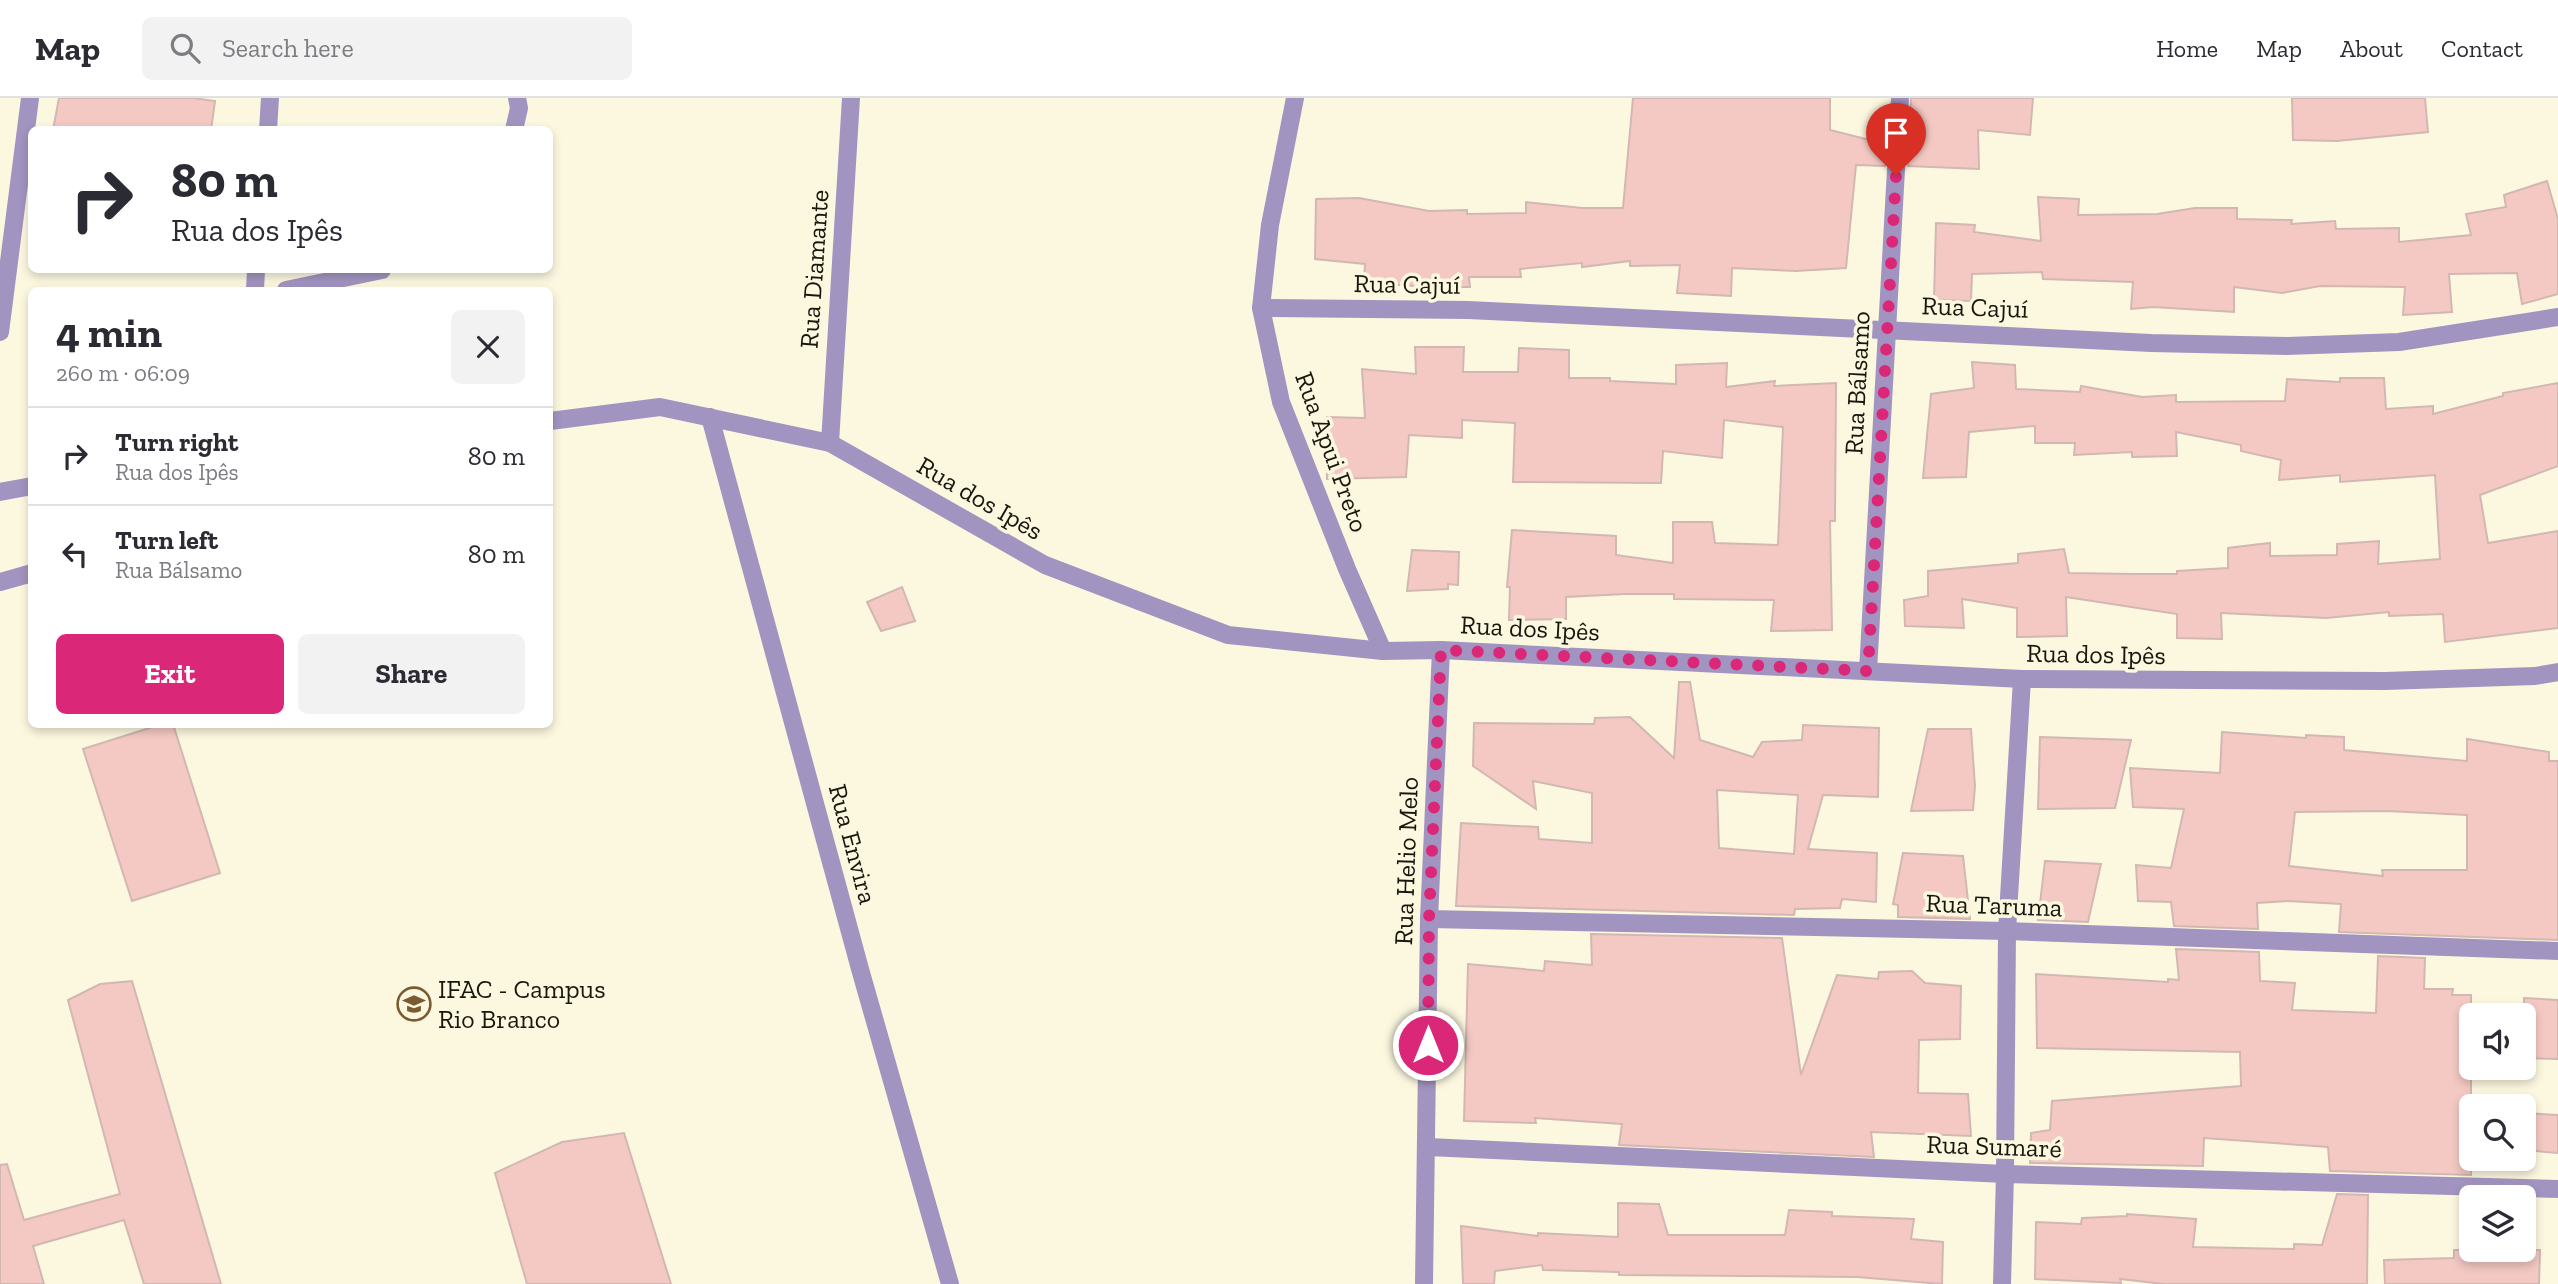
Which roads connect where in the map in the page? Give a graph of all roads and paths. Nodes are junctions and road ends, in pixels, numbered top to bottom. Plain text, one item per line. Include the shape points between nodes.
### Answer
1 (30, 98) edge
2 (270, 98) edge
3 (517, 98) edge
4 (851, 98) edge
5 (1295, 98) edge
6 (1900, 98) edge
7 (268, 126) edge
8 (515, 126) edge
9 (368, 273) edge
10 (300, 287) edge
11 (1261, 308) junction
12 (2558, 317) edge
13 (1886, 330) junction
14 (0, 332) edge
15 (709, 417) junction
16 (553, 421) edge
17 (830, 443) junction
18 (28, 487) edge
19 (0, 492) edge
20 (28, 574) edge
21 (0, 581) edge
22 (1441, 650) junction
23 (1383, 651) junction
24 (1868, 671) junction
25 (2558, 671) edge
26 (2022, 679) junction
27 (1429, 919) junction
28 (2007, 931) junction
29 (2558, 951) edge
30 (1427, 1147) junction
31 (2005, 1174) junction
32 (2558, 1189) edge
33 (950, 1284) edge
34 (1424, 1284) edge
35 (2002, 1284) edge

1 - 14 street
2 - 7 street
3 - 8 street
4 - 17 street, Rua Diamante
5 - 11 street, Rua Apui Preto via 1270,225
6 - 13 street, Rua Bálsamo
9 - 10 street
11 - 13 street, Rua Cajuí via 1468,310
11 - 23 street, Rua Apui Preto via 1282,402
12 - 13 street, Rua Cajuí via 2399,342 2287,346
13 - 24 street, Rua Bálsamo
15 - 16 street, Rua dos Ipês via 660,407
15 - 17 street, Rua dos Ipês
15 - 33 street, Rua Envira
17 - 23 street, Rua dos Ipês via 1045,565 1227,635
18 - 19 street
20 - 21 street
22 - 23 street, Rua dos Ipês
22 - 24 street, Rua dos Ipês
22 - 27 street, Rua Helio Melo
24 - 26 street, Rua dos Ipês
25 - 26 street, Rua dos Ipês via 2535,676 2385,681
26 - 28 street
27 - 28 street, Rua Taruma
27 - 30 street, Rua Helio Melo
28 - 29 street, Rua Taruma
28 - 31 street
30 - 31 street, Rua Sumaré
30 - 34 street, Rua Helio Melo
31 - 32 street, Rua Sumaré
31 - 35 street

